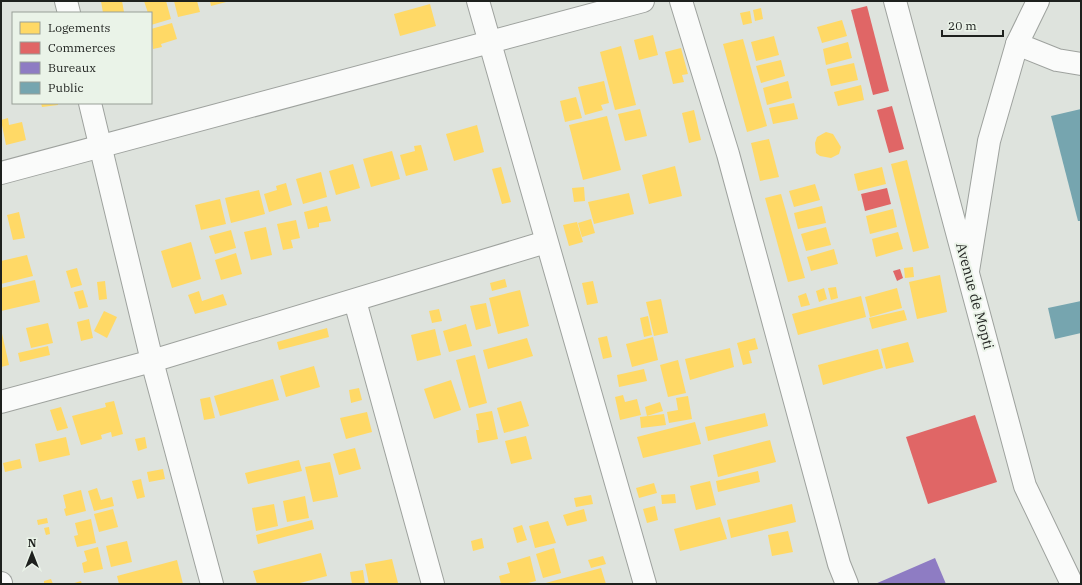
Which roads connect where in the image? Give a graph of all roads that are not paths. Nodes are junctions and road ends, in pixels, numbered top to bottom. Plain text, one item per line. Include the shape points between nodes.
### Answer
1 (66, 1) edge
2 (478, 1) edge
3 (643, 1) edge
4 (681, 1) edge
5 (895, 1) edge
6 (1038, 1) edge
7 (69, 12) edge
8 (489, 42) junction
9 (1017, 44) junction
10 (1081, 64) edge
11 (90, 104) edge
12 (100, 147) junction
13 (1, 173) edge
14 (546, 242) junction
15 (968, 271) junction
16 (355, 301) junction
17 (152, 361) junction
18 (1, 402) edge
19 (212, 584) edge
20 (433, 584) edge
21 (645, 584) edge
22 (847, 584) edge
23 (1072, 584) edge

1 - 7 street
2 - 8 street
3 - 8 street
4 - 22 street via 728,154 839,564
5 - 15 street, Avenue de Mopti
6 - 9 street
8 - 12 street
8 - 14 street
9 - 10 street via 1057,60
9 - 15 street via 989,141
11 - 12 street
12 - 13 street
12 - 17 street
14 - 16 street
14 - 21 street
15 - 23 street, Avenue de Mopti via 1025,486
16 - 17 street
16 - 20 street
17 - 18 street
17 - 19 street

